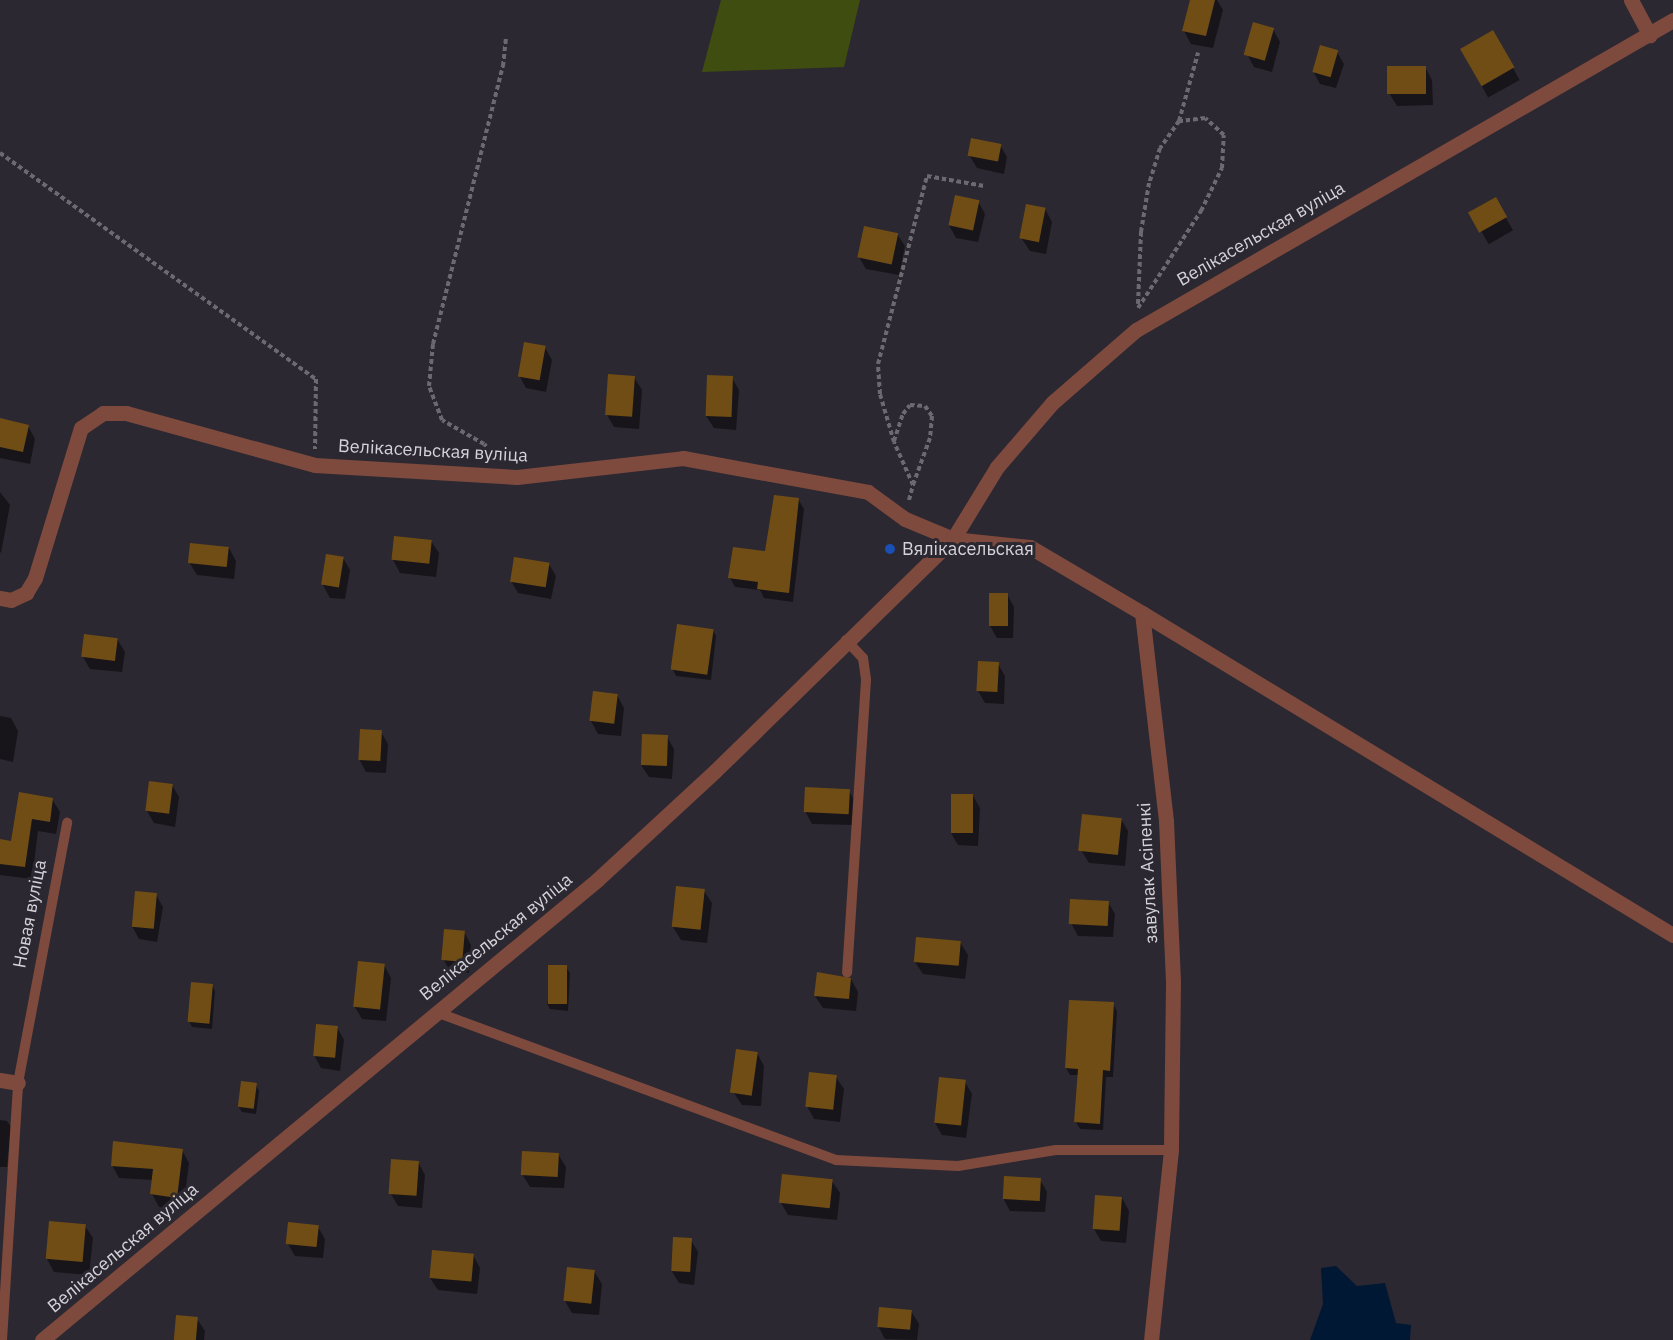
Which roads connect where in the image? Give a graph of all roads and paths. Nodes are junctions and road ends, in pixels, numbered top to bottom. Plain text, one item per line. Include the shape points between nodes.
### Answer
1 (1631, 0) edge
2 (1673, 20) edge
3 (1650, 35) junction
4 (506, 37) dead end
5 (1198, 53) dead end
6 (1179, 121) junction
7 (0, 153) edge
8 (984, 186) dead end
9 (1138, 304) junction
10 (1136, 330) junction
11 (894, 442) junction
12 (315, 465) junction
13 (517, 477) junction
14 (913, 485) junction
15 (905, 519) junction
16 (952, 539) junction
17 (0, 598) edge
18 (1142, 613) junction
19 (846, 640) junction
20 (67, 823) dead end
21 (1673, 935) edge
22 (847, 972) dead end
23 (436, 1012) junction
24 (0, 1080) edge
25 (18, 1083) junction
26 (1171, 1150) junction
27 (2, 1340) edge
28 (42, 1340) edge
29 (1151, 1340) edge

1 - 3 street
2 - 3 street, Велікасельская вуліца
3 - 10 street, Велікасельская вуліца
4 - 13 path via 503,66 433,344 429,386 442,420 484,444
5 - 6 path
6 - 9 path via 1160,148 1149,183 1141,232
6 - 9 path via 1205,118 1224,135 1222,168 1201,211
7 - 12 path via 316,379
8 - 11 path via 927,176 878,364 880,394
9 - 10 path
10 - 16 street, Велікасельская вуліца via 1052,403 997,467
11 - 14 path
11 - 14 path via 910,405 925,406 932,416 930,438
12 - 13 street, Велікасельская вуліца
12 - 17 street, Велікасельская вуліца via 126,413 103,413 81,428 35,578 26,593 11,600
13 - 15 street, Велікасельская вуліца via 683,458 868,492
14 - 15 path
15 - 16 street, Велікасельская вуліца
16 - 18 street via 1030,547
16 - 19 street, Велікасельская вуліца
18 - 21 street
18 - 26 street, завулак Асіпенкі via 1166,821 1173,982
19 - 22 lane via 863,658 866,680
19 - 23 street, Велікасельская вуліца via 715,771 597,880
20 - 25 lane, Новая вуліца
23 - 26 lane via 836,1160 958,1166 1056,1150
23 - 28 street, Велікасельская вуліца
24 - 25 street
25 - 27 lane, Новая вуліца
26 - 29 street, завулак Асіпенкі

